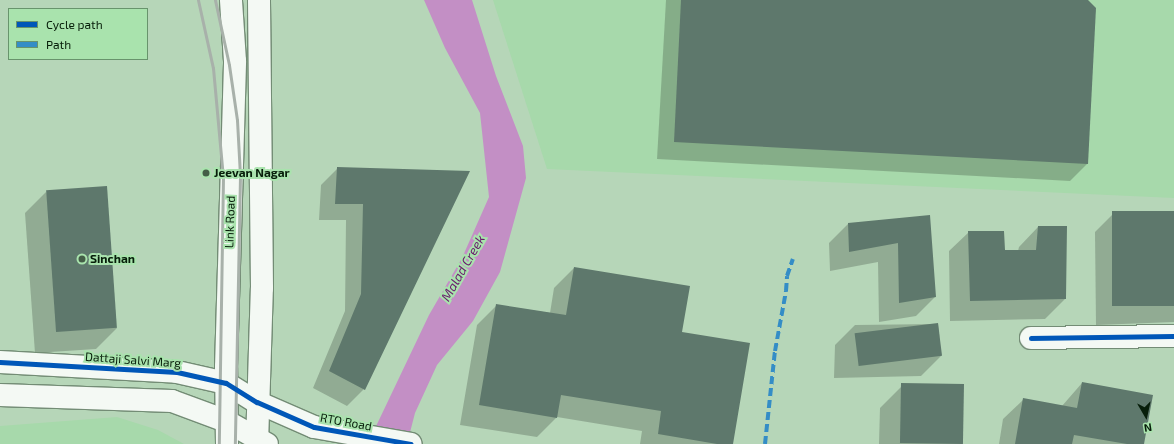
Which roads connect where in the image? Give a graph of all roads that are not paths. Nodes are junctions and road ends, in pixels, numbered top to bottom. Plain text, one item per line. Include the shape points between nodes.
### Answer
1 (231, 0) edge
2 (259, 0) edge
3 (1174, 336) edge
4 (1031, 338) dead end
5 (0, 362) edge
6 (226, 383) junction
7 (0, 395) edge
8 (257, 402) junction
9 (226, 421) junction
10 (261, 443) edge
11 (228, 444) edge
12 (411, 444) edge

1 - 6 main road, Link Road via 235,61
2 - 8 main road via 262,288
3 - 4 main road
5 - 6 main road, Dattaji Salvi Marg via 177,372
6 - 8 main road, Dattaji Salvi Marg
6 - 9 main road, Link Road
7 - 9 main road via 172,400
8 - 10 main road
8 - 12 main road, RTO Road via 314,427
9 - 10 main road
9 - 11 main road, Link Road

